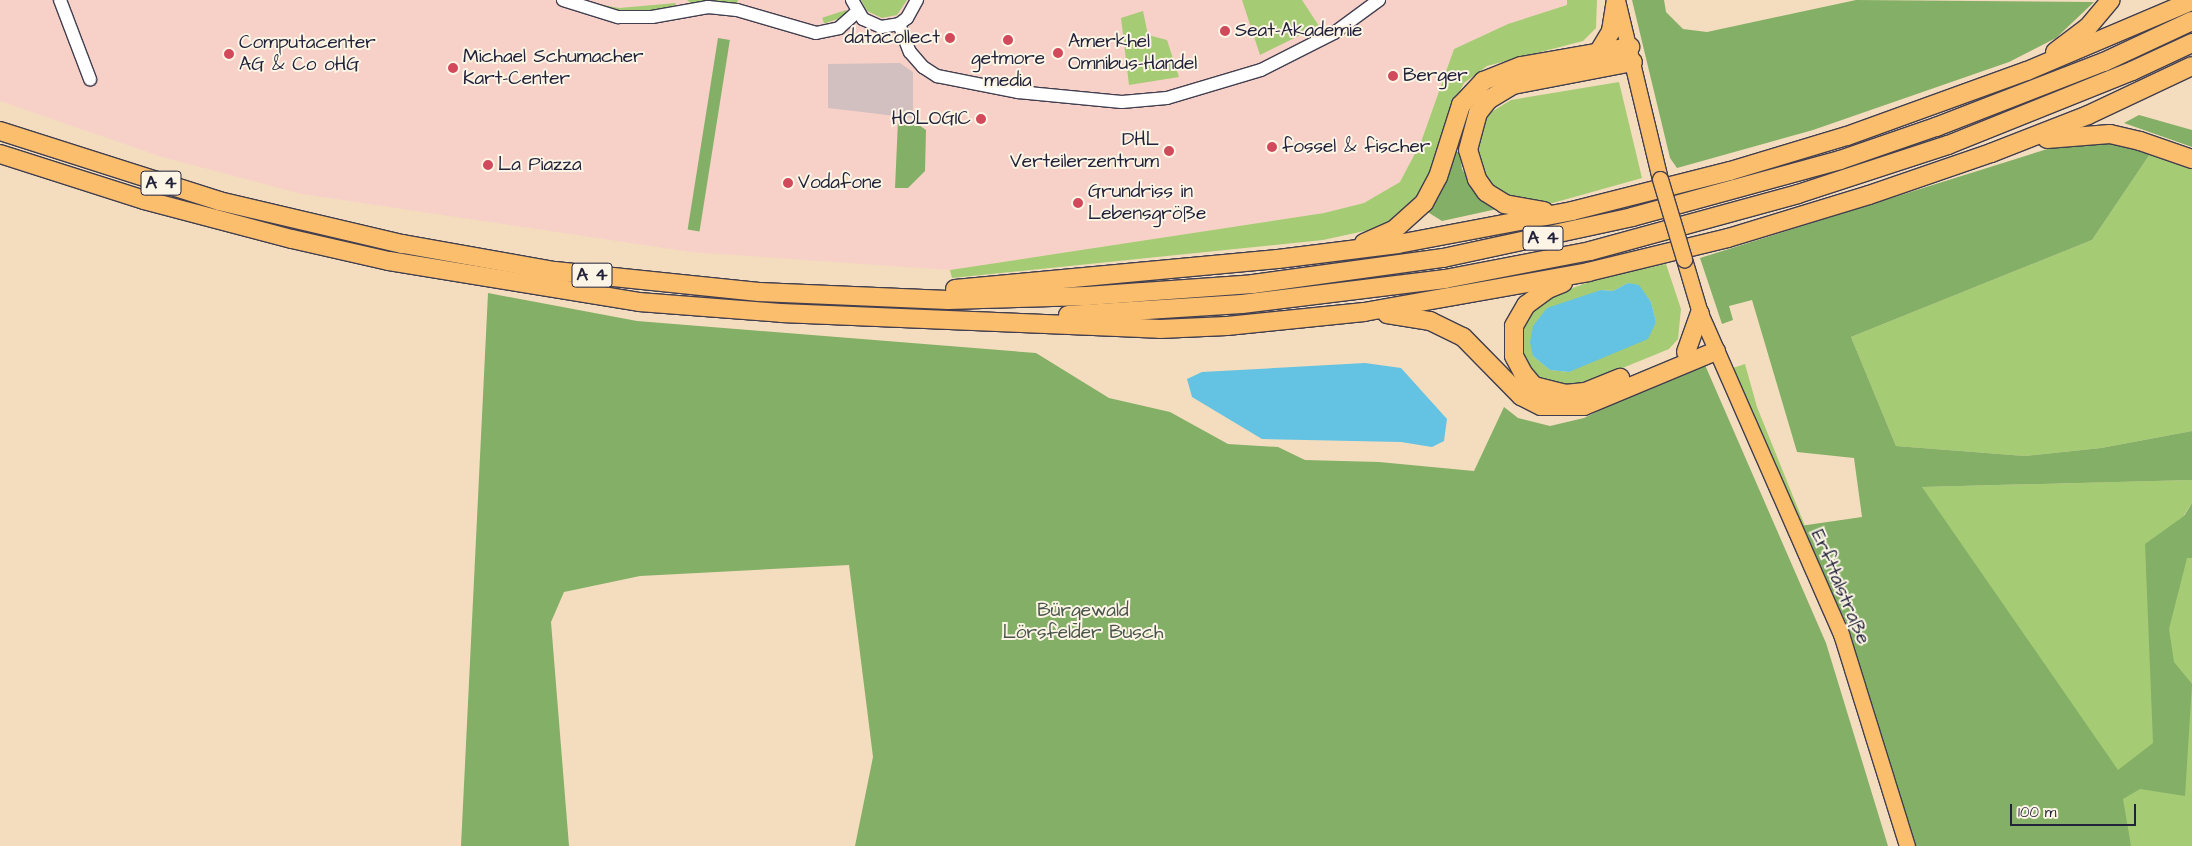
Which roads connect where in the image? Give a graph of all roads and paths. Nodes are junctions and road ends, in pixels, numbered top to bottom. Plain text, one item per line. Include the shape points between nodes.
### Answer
1 (60, 0) edge
2 (562, 0) edge
3 (917, 0) edge
4 (1379, 0) edge
5 (1617, 0) edge
6 (2111, 0) edge
7 (2192, 1) edge
8 (854, 6) edge
9 (2192, 21) edge
10 (899, 24) junction
11 (2192, 43) edge
12 (1598, 53) junction
13 (1632, 55) junction
14 (2192, 66) edge
15 (2027, 71) junction
16 (2132, 71) junction
17 (90, 79) dead end
18 (0, 131) edge
19 (1991, 153) junction
20 (0, 154) edge
21 (2192, 159) edge
22 (1572, 211) junction
23 (1350, 250) junction
24 (1588, 272) junction
25 (862, 296) junction
26 (1364, 312) junction
27 (1700, 313) junction
28 (948, 319) junction
29 (1714, 347) junction
30 (1686, 352) junction
31 (1906, 846) edge

1 - 17 street
2 - 8 street via 618,18 652,17 708,7 737,10 816,33 838,28
3 - 10 street via 913,11
4 - 10 street via 1320,40 1261,70 1183,94 1122,102 1018,92 937,76 923,67 910,52
5 - 12 highway via 1611,31
5 - 13 main road, Erfttalstraße
6 - 15 highway via 2088,27
7 - 15 highway
8 - 10 street via 871,24 890,27
9 - 25 highway, A 4 via 2007,102 1840,160 1734,192 1547,237 1443,258 1253,284 1087,296 948,300
11 - 16 highway, A 4
12 - 13 highway
12 - 23 highway via 1521,66 1483,81 1461,105 1438,177 1424,203 1395,229
13 - 22 highway via 1513,85 1488,100 1475,120 1469,160 1486,192 1516,208
13 - 27 main road, Erfttalstraße, bridge via 1660,179
14 - 19 highway via 2088,115
15 - 22 highway via 1883,124 1789,154
16 - 19 highway via 2093,98
16 - 28 highway, A 4 via 1948,145 1873,170 1683,228 1590,251 1445,279 1242,304 1092,315
18 - 25 highway, A 4 via 219,201 445,252 657,283
19 - 21 highway via 2058,136 2110,134 2140,140
19 - 24 highway via 1869,196 1737,235
20 - 28 highway, A 4 via 144,200 282,236 482,278 639,302 781,313
22 - 23 highway
23 - 25 highway
24 - 26 highway
24 - 30 highway via 1548,289 1519,313 1512,339 1514,356 1534,386 1565,394 1585,392
26 - 28 highway via 1160,330
26 - 29 highway via 1408,316 1442,325 1463,336 1521,396 1541,406 1559,408 1584,406
27 - 29 main road, Erfttalstraße
27 - 30 highway
29 - 30 highway
29 - 31 main road, Erfttalstraße via 1841,634

